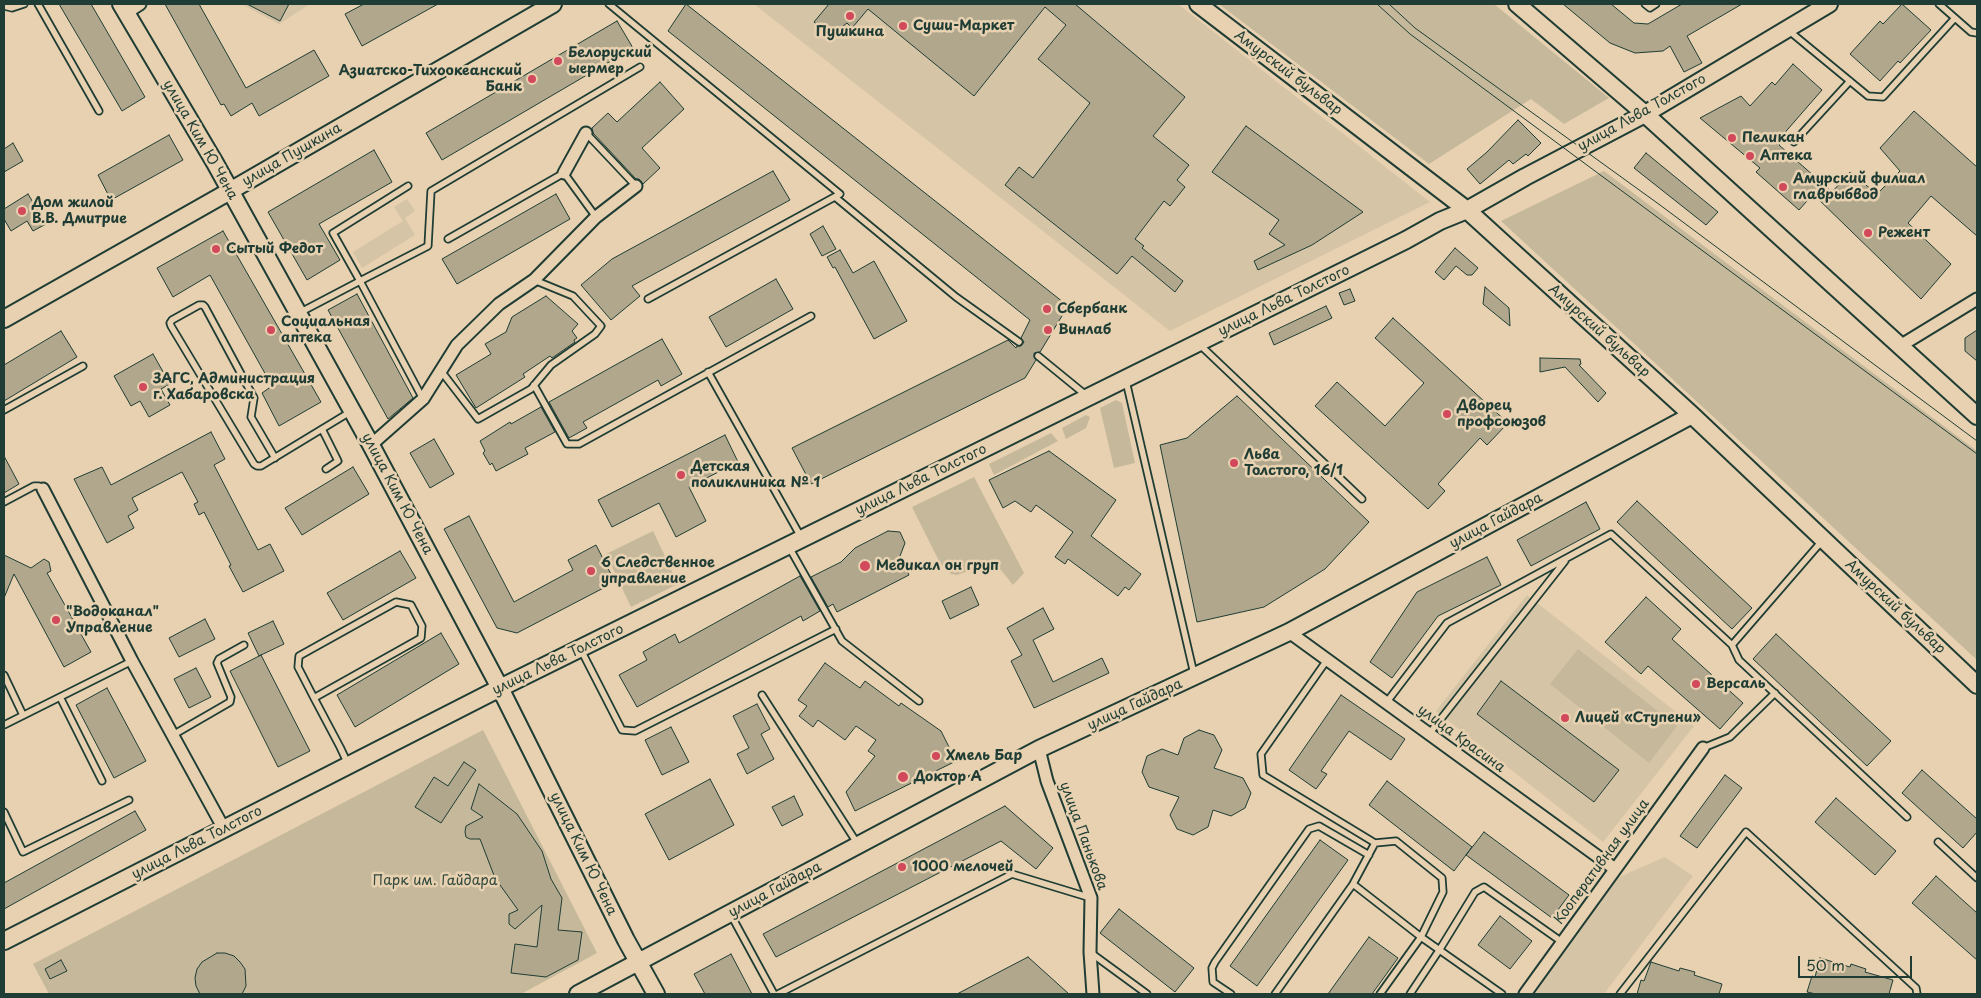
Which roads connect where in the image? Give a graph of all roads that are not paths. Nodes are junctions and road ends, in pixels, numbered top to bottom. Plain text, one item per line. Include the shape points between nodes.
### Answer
1 (24, 4) edge
2 (38, 4) edge
3 (553, 4) edge
4 (609, 4) edge
5 (1198, 4) edge
6 (1516, 4) edge
7 (1645, 4) edge
8 (1656, 4) edge
9 (1939, 4) edge
10 (1823, 5) edge
11 (4, 6) edge
12 (129, 7) edge
13 (1955, 18) junction
14 (1786, 29) junction
15 (1977, 33) edge
16 (640, 67) dead end
17 (1850, 81) junction
18 (99, 111) dead end
19 (1644, 114) junction
20 (586, 133) joint
21 (1794, 142) dead end
22 (564, 173) junction
23 (408, 186) dead end
24 (636, 186) joint
25 (230, 192) junction
26 (835, 197) junction
27 (1467, 210) junction
28 (596, 217) junction
29 (448, 240) dead end
30 (360, 280) junction
31 (534, 280) junction
32 (1977, 298) edge
33 (648, 299) dead end
34 (298, 313) junction
35 (812, 316) dead end
36 (4, 319) edge
37 (1019, 342) dead end
38 (1198, 343) junction
39 (1900, 346) junction
40 (1038, 356) dead end
41 (83, 366) dead end
42 (441, 371) junction
43 (708, 372) junction
44 (1126, 379) junction
45 (534, 385) junction
46 (1088, 397) junction
47 (424, 398) junction
48 (4, 410) edge
49 (352, 411) junction
50 (1692, 415) junction
51 (1977, 416) edge
52 (322, 429) junction
53 (371, 445) junction
54 (275, 458) junction
55 (326, 469) dead end
56 (43, 489) joint
57 (1362, 499) dead end
58 (4, 502) edge
59 (1823, 540) junction
60 (795, 542) junction
61 (1567, 558) junction
62 (836, 629) junction
63 (1290, 632) junction
64 (244, 645) dead end
65 (1732, 645) junction
66 (580, 648) junction
67 (1327, 660) junction
68 (132, 661) junction
69 (4, 675) edge
70 (1195, 676) junction
71 (1977, 685) edge
72 (500, 688) junction
73 (1775, 693) junction
74 (762, 695) dead end
75 (60, 697) junction
76 (314, 698) junction
77 (919, 701) dead end
78 (1386, 703) junction
79 (23, 716) junction
80 (4, 725) edge
81 (1429, 734) junction
82 (173, 735) junction
83 (1703, 748) joint
84 (1039, 749) junction
85 (349, 766) junction
86 (102, 781) dead end
87 (129, 800) dead end
88 (4, 812) edge
89 (1907, 817) dead end
90 (224, 829) junction
91 (1938, 842) dead end
92 (1375, 843) junction
93 (858, 845) junction
94 (1369, 854) junction
95 (1615, 869) junction
96 (1977, 878) edge
97 (1352, 884) junction
98 (1091, 898) junction
99 (730, 914) junction
100 (1421, 937) junction
101 (4, 942) edge
102 (1562, 942) junction
103 (1440, 950) junction
104 (1090, 952) junction
105 (638, 962) junction
106 (578, 994) edge
107 (656, 994) edge
108 (776, 994) edge
109 (1093, 994) edge
110 (1147, 994) edge
111 (1231, 994) edge
112 (1275, 994) edge
113 (1380, 994) edge
114 (1410, 994) edge
115 (1502, 994) edge
116 (1525, 994) edge
117 (1620, 994) edge
118 (1917, 994) edge

1 - 11 lane via 12,8
2 - 18 lane
3 - 25 street, улица Пушкина
4 - 26 lane via 840,194
5 - 27 street, Амурский бульвар
6 - 19 street
7 - 8 lane via 1650,8
9 - 13 lane
10 - 14 street, улица Льва Толстого
12 - 25 street, улица Ким Ю Чена
13 - 15 lane via 1971,32
13 - 17 lane via 1883,98 1868,96
14 - 17 lane
14 - 19 street, улица Льва Толстого
16 - 30 lane via 431,191 428,246
17 - 21 lane
19 - 27 street, улица Льва Толстого
19 - 39 street
20 - 22 street
20 - 24 lane
22 - 28 lane
22 - 29 lane
23 - 30 lane via 333,233
24 - 28 street
25 - 34 street, улица Ким Ю Чена
25 - 36 street, улица Пушкина
26 - 33 lane
26 - 37 lane via 956,297
27 - 38 street, улица Льва Толстого
27 - 50 street, Амурский бульвар
28 - 31 street
30 - 34 lane
30 - 47 lane
31 - 42 street via 499,304 457,345
31 - 45 lane via 574,296 600,326 595,334 551,365
32 - 39 street
34 - 49 street, улица Ким Ю Чена
35 - 43 lane
38 - 44 street, улица Льва Толстого
38 - 57 lane
39 - 51 street
40 - 46 lane
41 - 48 lane
42 - 45 lane via 478,419
42 - 47 street
43 - 45 lane via 579,444 567,444
43 - 60 lane
44 - 46 street, улица Льва Толстого
44 - 70 lane
46 - 60 street, улица Льва Толстого
47 - 53 street
49 - 52 lane
49 - 53 street, улица Ким Ю Чена
50 - 59 street, Амурский бульвар
50 - 63 street, улица Гайдара
52 - 54 lane
52 - 55 lane via 338,461
53 - 72 street, улица Ким Ю Чена
54 - 54 lane via 251,417 254,398 206,307 199,305 172,320 171,326 254,464 261,466
56 - 58 lane via 34,486
56 - 68 street
59 - 65 lane
59 - 71 street, Амурский бульвар
60 - 62 lane
60 - 66 street, улица Льва Толстого
61 - 65 lane via 1610,534
61 - 78 lane via 1447,623
61 - 81 lane
62 - 66 lane via 635,732 622,730
62 - 77 lane via 842,641
63 - 67 street, улица Красина
63 - 70 street, улица Гайдара
64 - 82 lane via 219,658 217,663 232,697 230,702
65 - 73 lane via 1739,660
66 - 72 street, улица Льва Толстого
67 - 78 street, улица Красина
67 - 92 lane via 1261,754 1263,775
68 - 75 lane
68 - 82 street
69 - 79 lane
70 - 84 street, улица Гайдара
72 - 85 street, улица Льва Толстого
72 - 105 street, улица Ким Ю Чена
73 - 83 lane via 1730,737
73 - 89 lane
74 - 93 lane
75 - 79 lane
75 - 86 lane
76 - 76 lane via 298,667 299,656 396,602 411,605 422,626 421,638
76 - 85 lane
78 - 81 street, улица Красина
79 - 80 lane
81 - 95 street, улица Красина
82 - 90 street
83 - 95 street, Кооперативная улица
84 - 93 street, улица Гайдара
84 - 98 street, улица Панькова via 1047,781
85 - 90 street, улица Льва Толстого
87 - 88 lane via 23,852
90 - 101 street, улица Льва Толстого
91 - 96 lane
92 - 94 lane
92 - 100 lane via 1396,841 1442,878 1443,892
93 - 99 street, улица Гайдара
94 - 97 lane
94 - 111 lane via 1319,826 1309,829 1214,962 1213,982
95 - 102 street, Кооперативная улица
97 - 100 lane
97 - 112 lane
98 - 104 street, улица Панькова
98 - 108 lane via 1012,874
99 - 105 street, улица Гайдара
99 - 108 lane
100 - 103 lane
100 - 113 lane
102 - 103 lane via 1484,887 1475,892
102 - 116 street, Кооперативная улица
103 - 114 lane
103 - 115 lane
104 - 109 street, улица Панькова
104 - 110 lane
105 - 106 street, улица Гайдара
105 - 107 street, улица Ким Ю Чена
117 - 118 lane via 1746,832 1916,988

